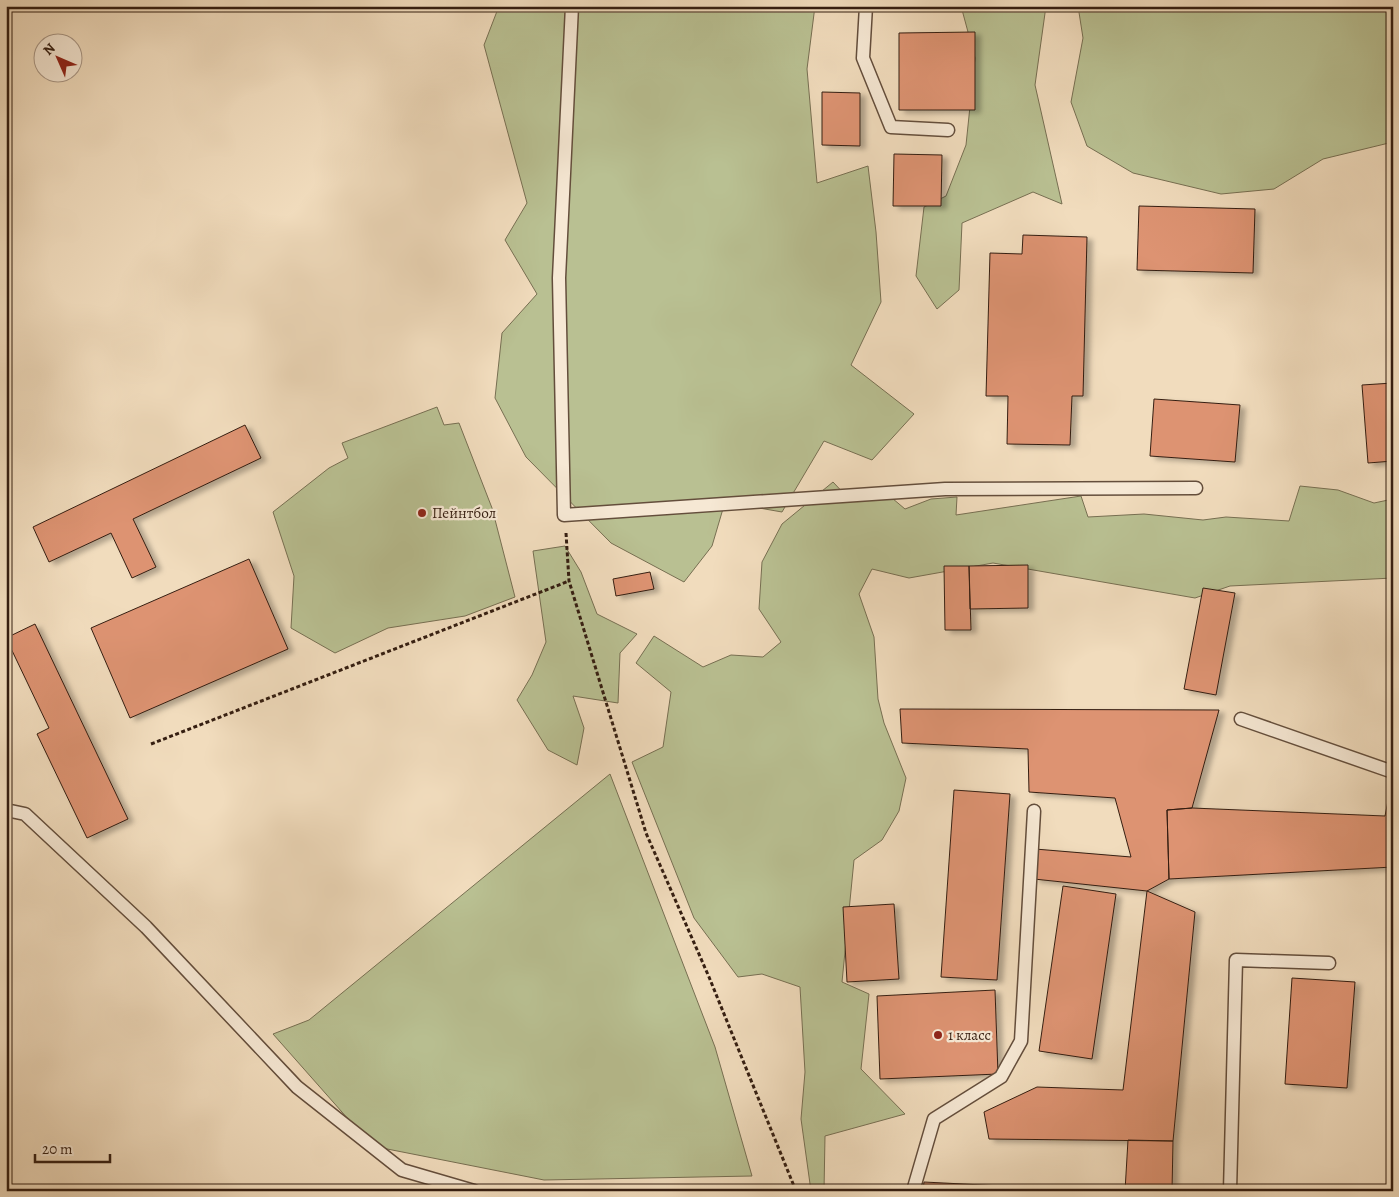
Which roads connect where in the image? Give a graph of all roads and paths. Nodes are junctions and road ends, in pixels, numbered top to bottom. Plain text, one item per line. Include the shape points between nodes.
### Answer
1 (572, 6) edge
2 (866, 6) edge
3 (948, 130) dead end
4 (1196, 488) dead end
5 (564, 515) junction
6 (569, 581) junction
7 (1241, 719) dead end
8 (151, 744) dead end
9 (1393, 772) edge
10 (6, 810) edge
11 (1034, 811) dead end
12 (1329, 963) dead end
13 (474, 1191) edge
14 (796, 1191) edge
15 (913, 1191) edge
16 (1230, 1191) edge

1 - 5 lane via 559,278
2 - 3 lane via 863,58 892,127
4 - 5 lane via 945,489
5 - 6 path
6 - 8 path
6 - 14 path via 646,832
7 - 9 lane
10 - 13 lane via 25,814 146,927 297,1087 402,1170
11 - 15 lane via 1021,1041 1001,1077 934,1119
12 - 16 lane via 1236,960

